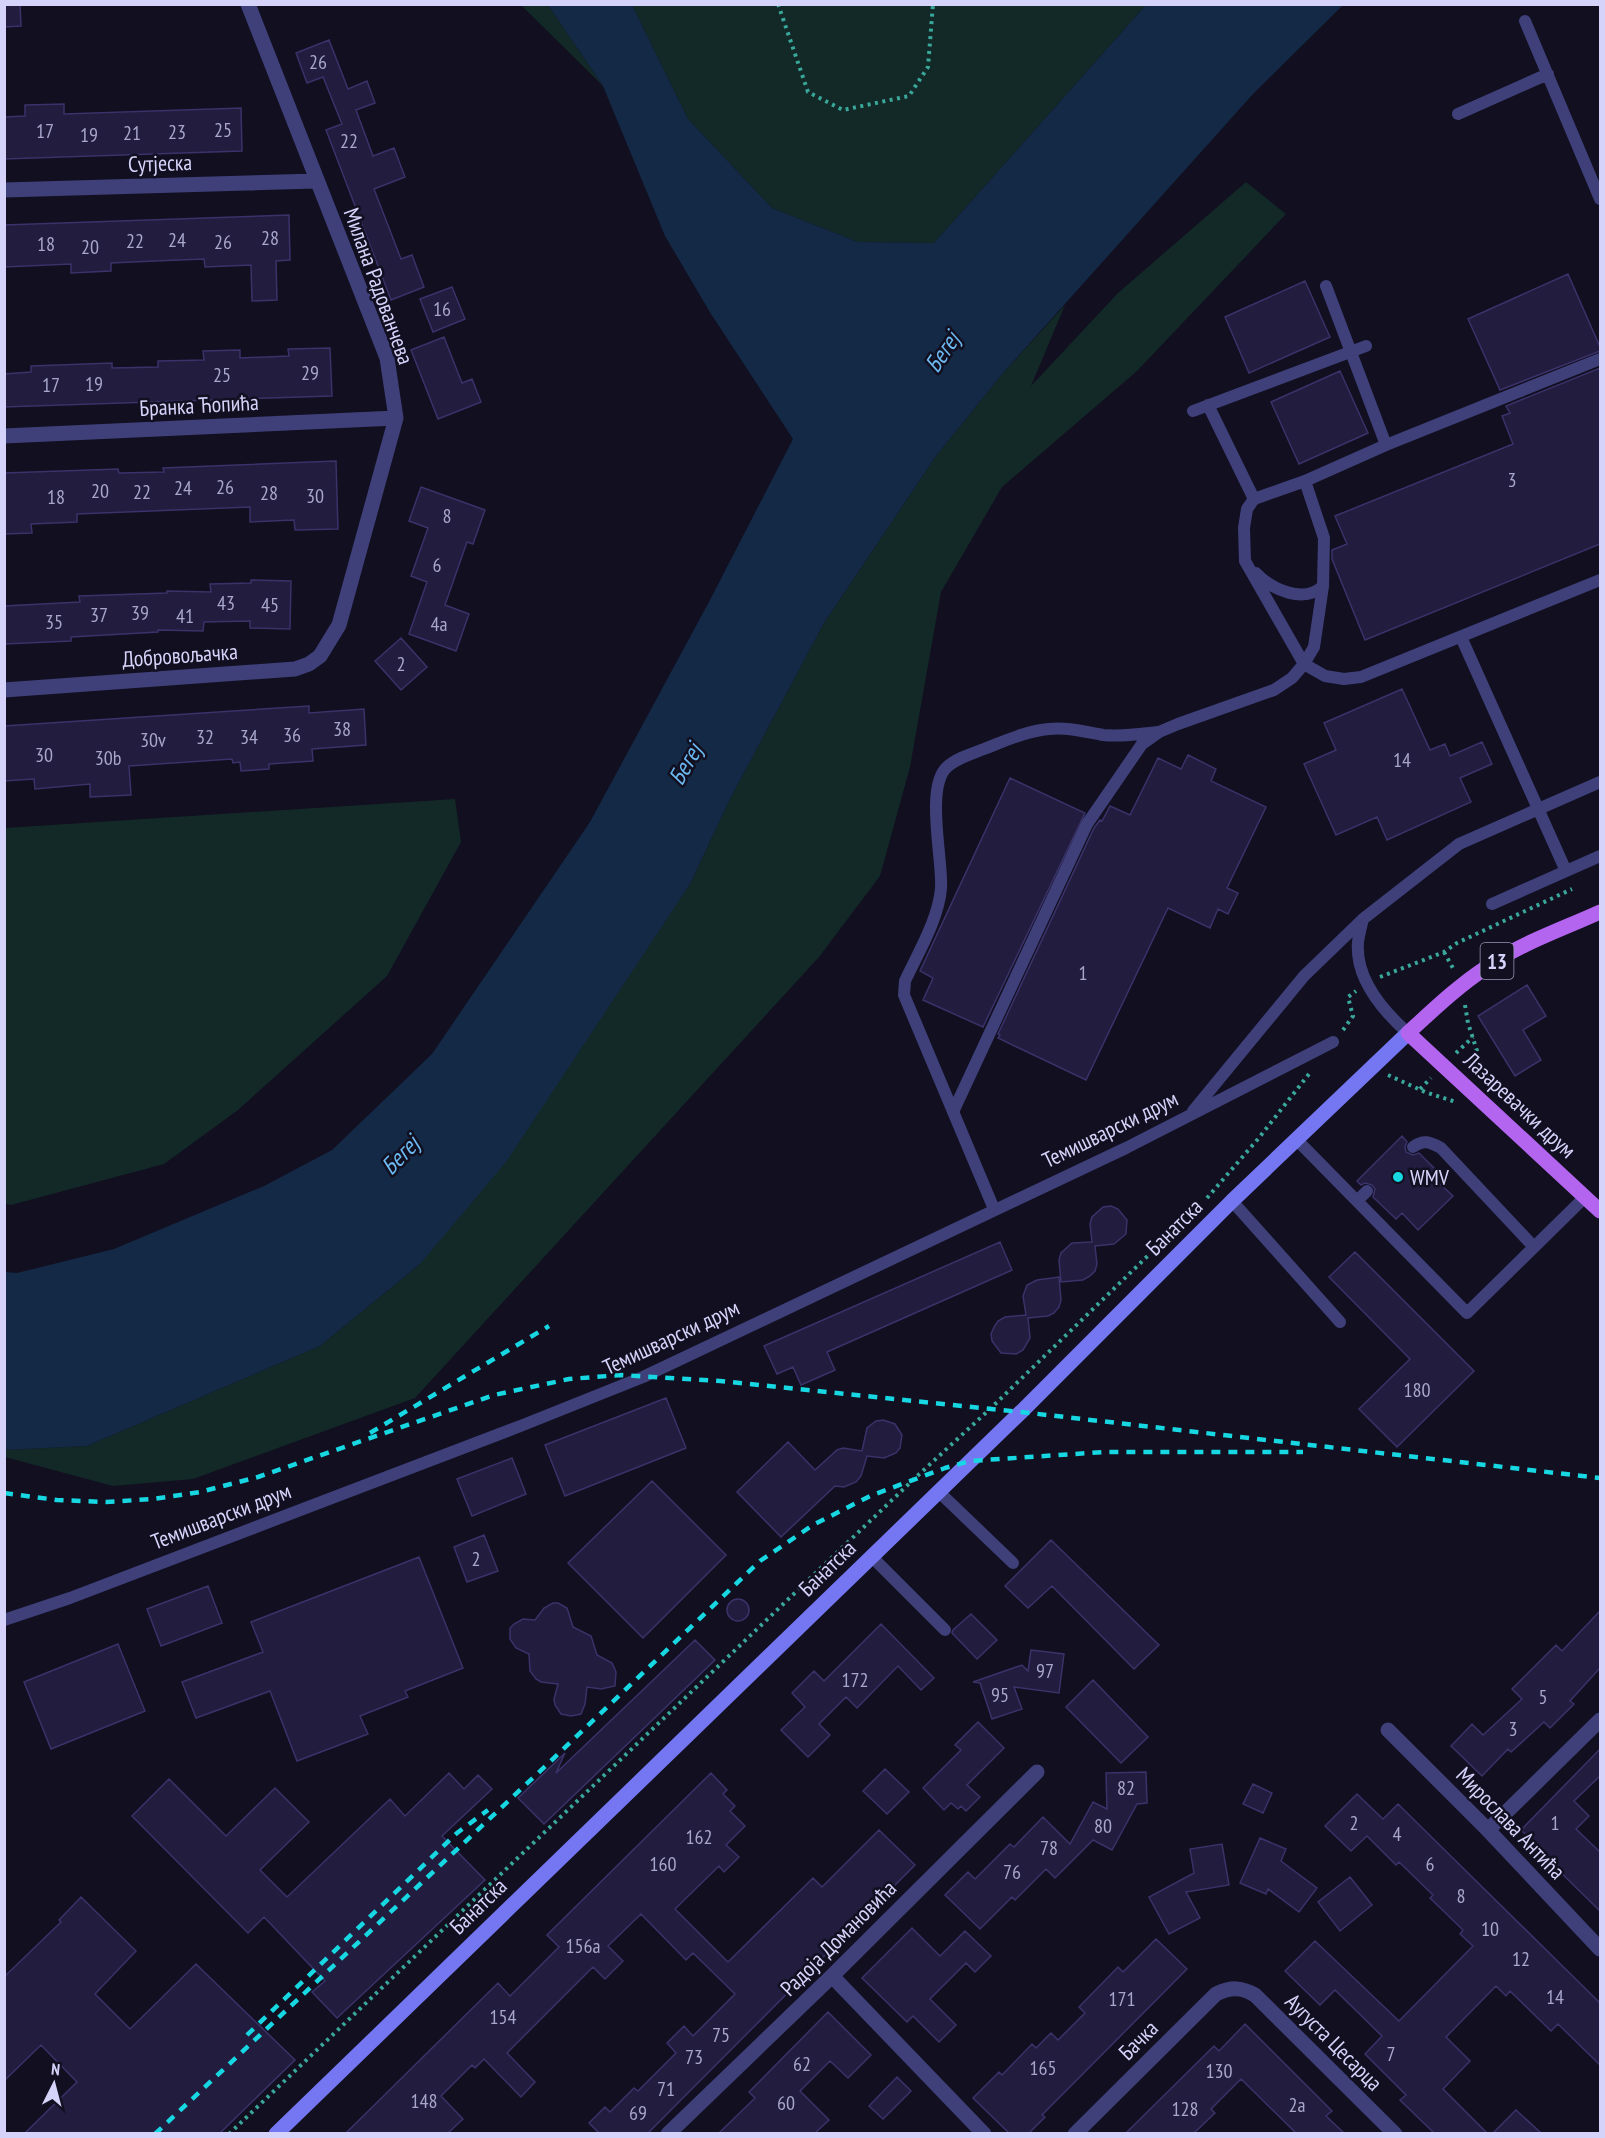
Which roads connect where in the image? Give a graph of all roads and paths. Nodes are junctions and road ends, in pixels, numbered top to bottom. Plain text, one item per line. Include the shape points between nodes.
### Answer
1 (248, 4) edge
2 (778, 4) edge
3 (933, 4) edge
4 (1525, 21) dead end
5 (1548, 75) junction
6 (1458, 114) dead end
7 (316, 181) junction
8 (4, 190) edge
9 (1600, 199) edge
10 (1326, 286) dead end
11 (1366, 346) dead end
12 (1350, 351) junction
13 (1600, 358) edge
14 (1208, 405) junction
15 (1193, 411) dead end
16 (396, 418) junction
17 (4, 436) edge
18 (1386, 445) junction
19 (1305, 480) junction
20 (1254, 499) junction
21 (1245, 561) junction
22 (1600, 580) edge
23 (1323, 586) junction
24 (339, 625) joint
25 (1461, 637) junction
26 (1304, 664) junction
27 (4, 690) edge
28 (1159, 732) junction
29 (1600, 782) edge
30 (1538, 810) junction
31 (1600, 856) edge
32 (1566, 872) junction
33 (1580, 885) dead end
34 (1492, 904) dead end
35 (1600, 912) edge
36 (1363, 919) junction
37 (1367, 983) junction
38 (1408, 1033) junction
39 (1333, 1042) joint
40 (1312, 1069) dead end
41 (953, 1112) junction
42 (1189, 1117) junction
43 (1296, 1139) junction
44 (1413, 1147) dead end
45 (1367, 1191) dead end
46 (1585, 1197) junction
47 (1232, 1201) junction
48 (1358, 1201) junction
49 (1200, 1206) dead end
50 (994, 1209) junction
51 (1600, 1211) edge
52 (1166, 1239) dead end
53 (1534, 1247) junction
54 (1340, 1322) dead end
55 (939, 1491) junction
56 (871, 1556) junction
57 (1013, 1563) dead end
58 (4, 1620) edge
59 (945, 1630) dead end
60 (1600, 1720) edge
61 (1388, 1730) dead end
62 (1037, 1772) dead end
63 (1488, 1830) junction
64 (1600, 1949) edge
65 (832, 1976) junction
66 (1237, 1988) joint
67 (229, 2133) edge
68 (276, 2133) edge
69 (668, 2133) edge
70 (984, 2133) edge
71 (1075, 2133) edge
72 (1395, 2133) edge

1 - 7 street, Милана Радованчева
2 - 3 path via 808,92 843,110 909,96 928,67
4 - 5 lane
5 - 6 lane
5 - 9 lane
7 - 8 street, Сутјеска
7 - 16 street, Милана Радованчева via 387,358
10 - 12 lane
11 - 12 lane
12 - 14 lane
12 - 18 lane
13 - 18 lane
14 - 15 lane
14 - 20 lane
16 - 17 street, Бранка Ћопића
16 - 24 street, Милана Радованчева
18 - 19 lane
19 - 20 lane
19 - 23 lane via 1324,538
20 - 21 lane via 1247,509 1244,528
21 - 23 lane via 1260,578 1278,589 1305,595 1316,593
21 - 26 lane
22 - 25 lane
23 - 26 lane via 1314,647
24 - 27 street, Добровољачка via 320,656 296,669
25 - 26 lane via 1361,677 1325,676
25 - 30 lane
26 - 28 lane via 1274,690
28 - 41 lane via 1142,744 1087,824
28 - 41 lane via 1105,735 1048,729 1023,734 957,760 945,769 939,784 935,820 941,865 939,907 905,981 904,995
29 - 30 lane
30 - 32 lane
30 - 36 lane via 1459,844
31 - 32 lane
32 - 34 lane
33 - 37 path via 1444,952
35 - 38 main road, 13 via 1487,966
36 - 37 lane via 1358,944
36 - 42 lane via 1304,976
37 - 38 lane
37 - 39 path via 1348,997 1353,1016
38 - 43 main road, Банатска
38 - 46 main road, Лазаревачки друм
39 - 42 lane, Темишварски друм
40 - 49 path
41 - 50 lane
42 - 50 lane, Темишварски друм
43 - 47 main road, Банатска
43 - 48 lane
44 - 53 lane via 1428,1141 1442,1148
45 - 48 lane
46 - 51 main road, Лазаревачки друм
46 - 53 lane
47 - 54 lane
47 - 55 main road, Банатска
48 - 53 lane via 1467,1313
50 - 58 lane, Темишварски друм via 643,1377 236,1535
52 - 67 path
55 - 56 main road, Банатска
55 - 57 lane
56 - 59 lane
56 - 68 main road, Банатска
60 - 63 street
61 - 63 street, Мирослава Антића
62 - 65 street, Радоја Домановића
63 - 64 street, Мирослава Антића
65 - 69 street, Радоја Домановића
65 - 70 street
66 - 71 street, Бачка via 1216,1994
66 - 72 street, Аугуста Цесарца via 1255,1995

